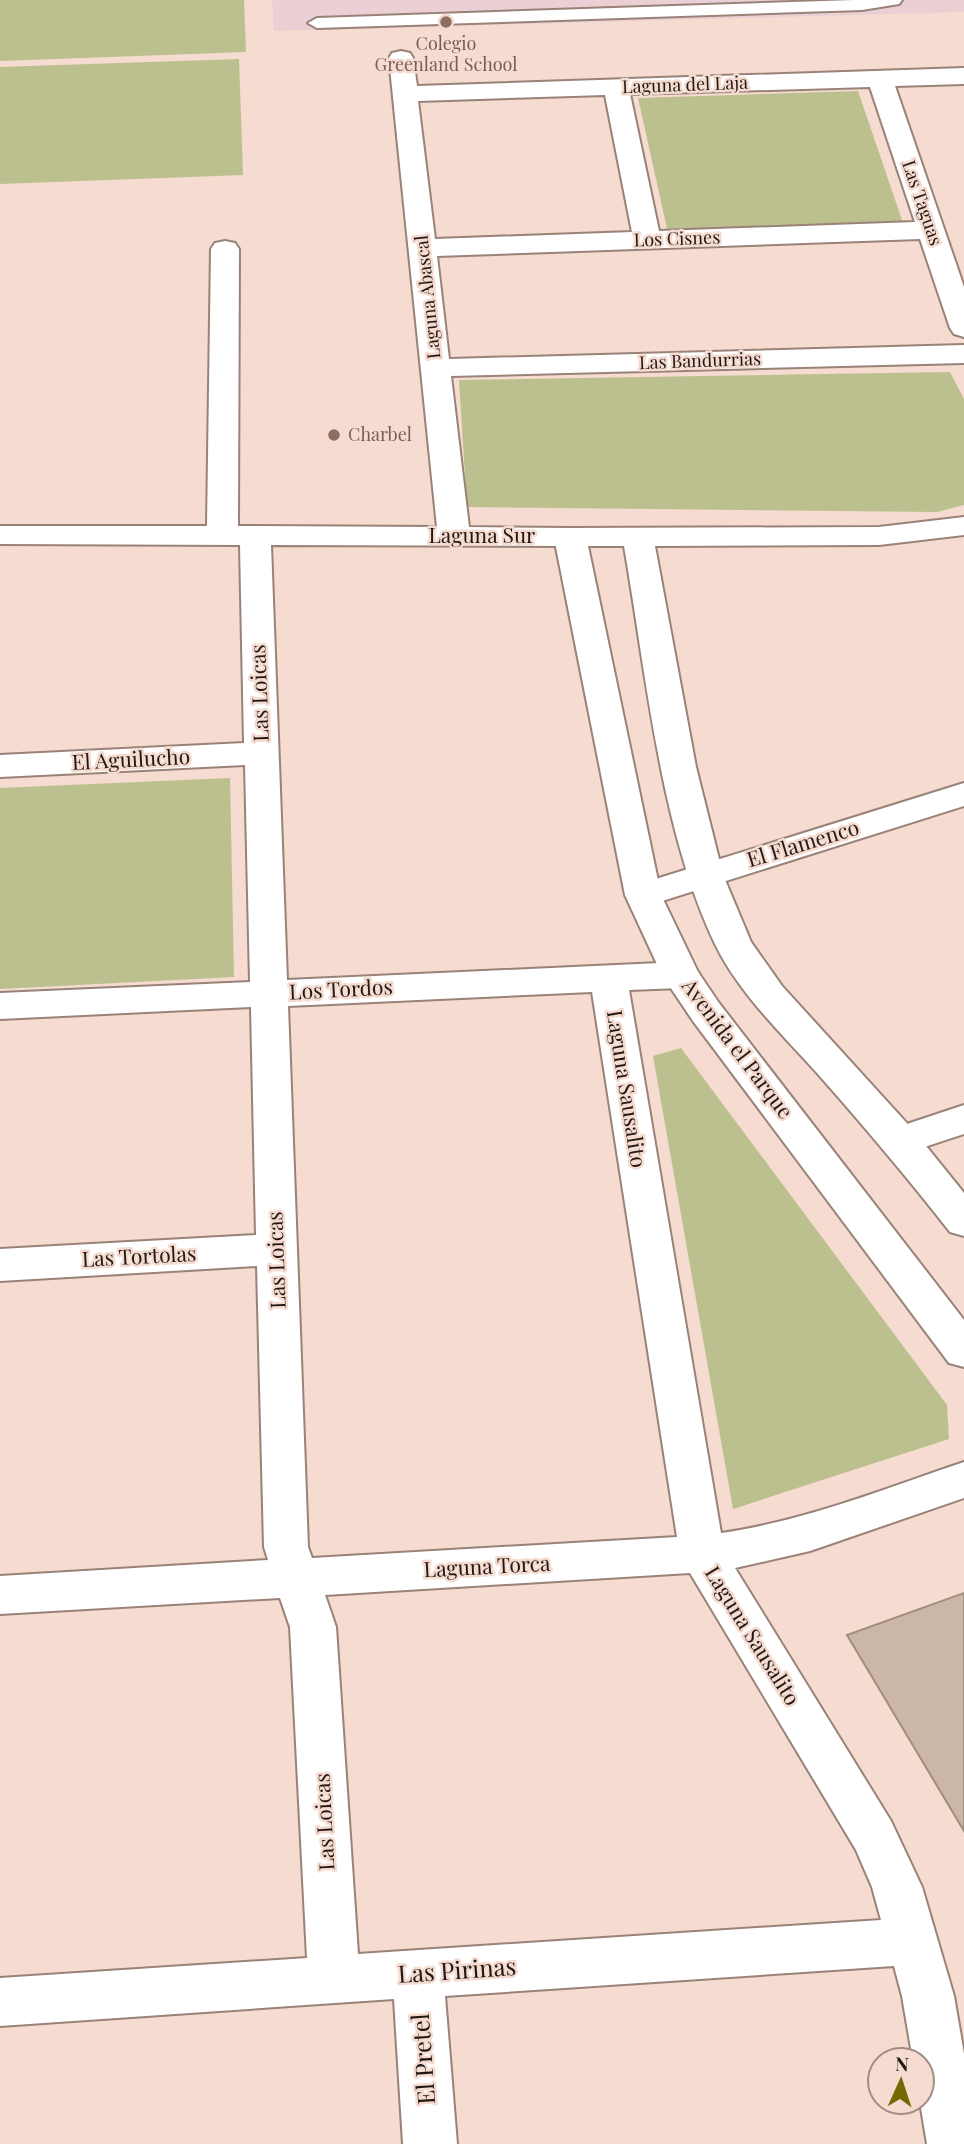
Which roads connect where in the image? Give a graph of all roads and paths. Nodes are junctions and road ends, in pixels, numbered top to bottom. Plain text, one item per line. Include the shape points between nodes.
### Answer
1 (893, 0) edge
2 (317, 23) dead end
3 (401, 58) dead end
4 (964, 76) edge
5 (880, 79) junction
6 (616, 88) junction
7 (405, 94) junction
8 (932, 230) junction
9 (647, 240) junction
10 (422, 248) junction
11 (225, 249) dead end
12 (964, 328) edge
13 (964, 354) edge
14 (435, 368) junction
15 (964, 526) edge
16 (0, 535) edge
17 (239, 536) junction
18 (454, 536) junction
19 (570, 537) junction
20 (638, 537) junction
21 (262, 753) junction
22 (0, 766) edge
23 (964, 794) edge
24 (705, 875) junction
25 (643, 895) junction
26 (681, 975) junction
27 (608, 978) junction
28 (269, 993) junction
29 (0, 1006) edge
30 (964, 1119) edge
31 (900, 1141) junction
32 (964, 1221) edge
33 (277, 1249) junction
34 (0, 1265) edge
35 (964, 1351) edge
36 (964, 1480) edge
37 (702, 1554) junction
38 (297, 1578) junction
39 (0, 1595) edge
40 (914, 1941) junction
41 (418, 1973) junction
42 (334, 1979) junction
43 (0, 2002) edge
44 (430, 2144) edge
45 (954, 2144) edge

1 - 2 lane via 862,5
3 - 7 street, Laguna Abascal
4 - 5 street, Laguna del Laja
5 - 6 street, Laguna del Laja
5 - 8 street, Las Taguas
6 - 7 street, Laguna del Laja
6 - 9 street
7 - 10 street, Laguna Abascal
8 - 9 street, Los Cisnes
8 - 12 street, Las Taguas
9 - 10 street, Los Cisnes
10 - 14 street, Laguna Abascal
11 - 17 street, Las Loicas
13 - 14 street, Las Bandurrias
14 - 18 street, Laguna Abascal
15 - 20 street, Laguna Sur via 878,536
16 - 17 street, Laguna Sur
17 - 18 street, Laguna Sur
17 - 21 street, Las Loicas
18 - 19 street, Laguna Sur
19 - 20 street, Laguna Sur
19 - 25 street, Avenida el Parque
20 - 24 street via 679,767
21 - 22 street, El Aguilucho
21 - 28 street, Las Loicas
23 - 24 street, El Flamenco
24 - 25 street, El Flamenco
24 - 31 street via 734,945 769,995
25 - 26 street, Avenida el Parque
26 - 27 street, Los Tordos
26 - 35 street, Avenida el Parque
27 - 28 street, Los Tordos
27 - 37 street, Laguna Sausalito
28 - 29 street, Los Tordos
28 - 33 street, Las Loicas
30 - 31 street
31 - 32 street
33 - 34 street, Las Tortolas
33 - 38 street, Las Loicas via 286,1547
36 - 37 street, Laguna Torca via 810,1533
37 - 38 street, Laguna Torca
37 - 40 street, Laguna Sausalito via 874,1836 897,1886
38 - 39 street, Laguna Torca
38 - 42 street, Las Loicas via 313,1627
40 - 41 street, Las Pirinas
40 - 45 street, Laguna Sausalito
41 - 42 street, Las Pirinas
41 - 44 street, El Pretel
42 - 43 street, Las Pirinas

